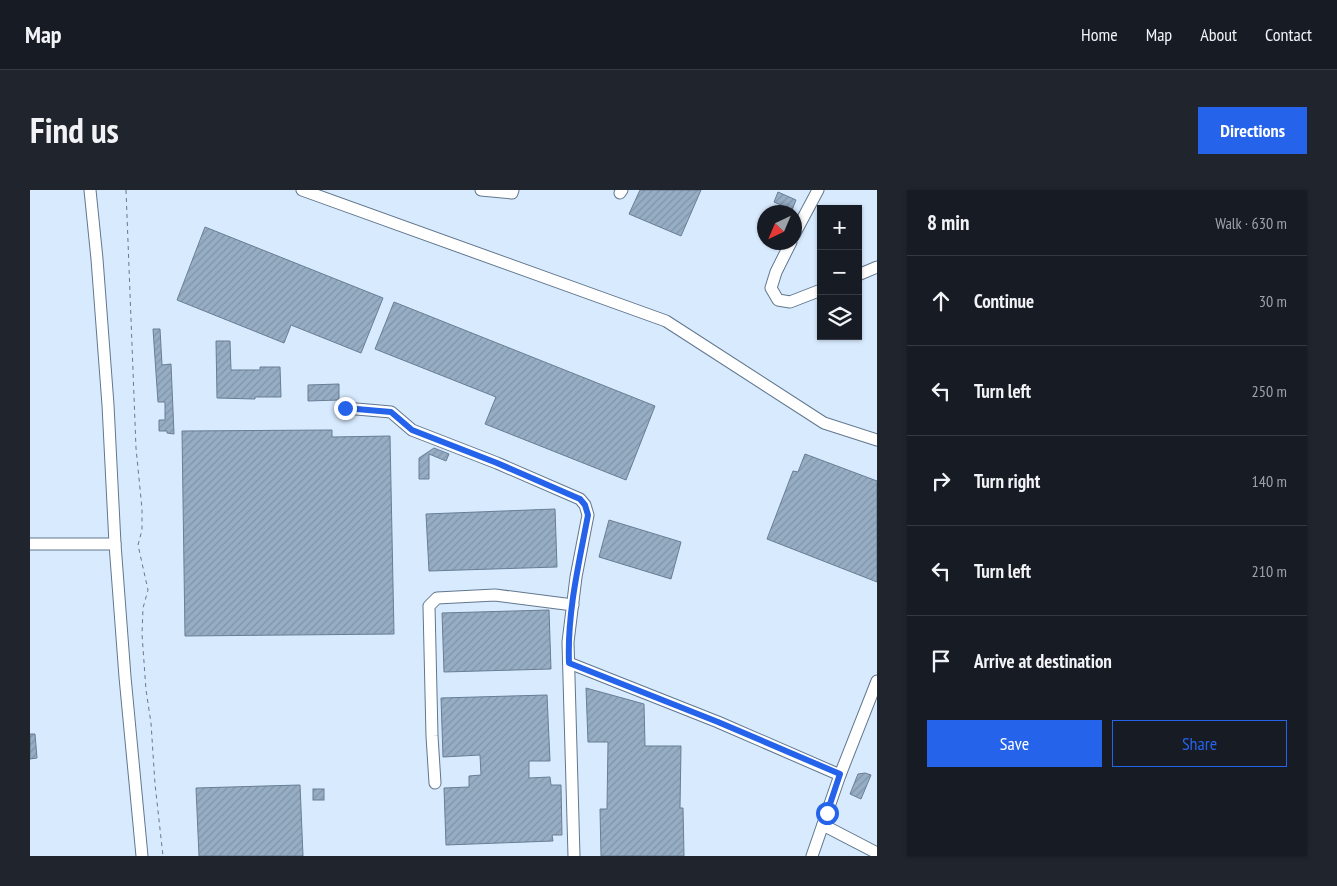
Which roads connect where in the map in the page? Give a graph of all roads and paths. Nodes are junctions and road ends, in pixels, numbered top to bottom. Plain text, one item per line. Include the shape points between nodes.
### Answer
1 (90, 190) edge
2 (126, 190) edge
3 (302, 190) edge
4 (481, 190) edge
5 (513, 190) edge
6 (818, 190) edge
7 (802, 220) edge
8 (787, 250) edge
9 (877, 267) edge
10 (862, 273) edge
11 (817, 292) edge
12 (345, 408) dead end
13 (877, 440) edge
14 (30, 544) edge
15 (115, 544) junction
16 (573, 605) junction
17 (569, 663) junction
18 (877, 681) edge
19 (840, 774) junction
20 (435, 783) dead end
21 (823, 825) junction
22 (877, 853) edge
23 (142, 856) edge
24 (163, 856) edge
25 (574, 856) edge
26 (812, 856) edge

1 - 15 street via 108,405
2 - 24 path via 136,448 142,516 138,546 148,590 143,608 142,634
3 - 13 street via 666,321 824,423
4 - 5 street via 512,193
6 - 7 street
8 - 11 street via 771,288 778,300 790,302
9 - 10 street
12 - 16 street via 391,412 412,430 580,499 588,515
14 - 15 street
15 - 23 street
16 - 17 street
16 - 20 street via 495,595 437,598 429,606
17 - 19 street
17 - 25 street
18 - 19 street
19 - 21 street
21 - 22 street
21 - 26 street

